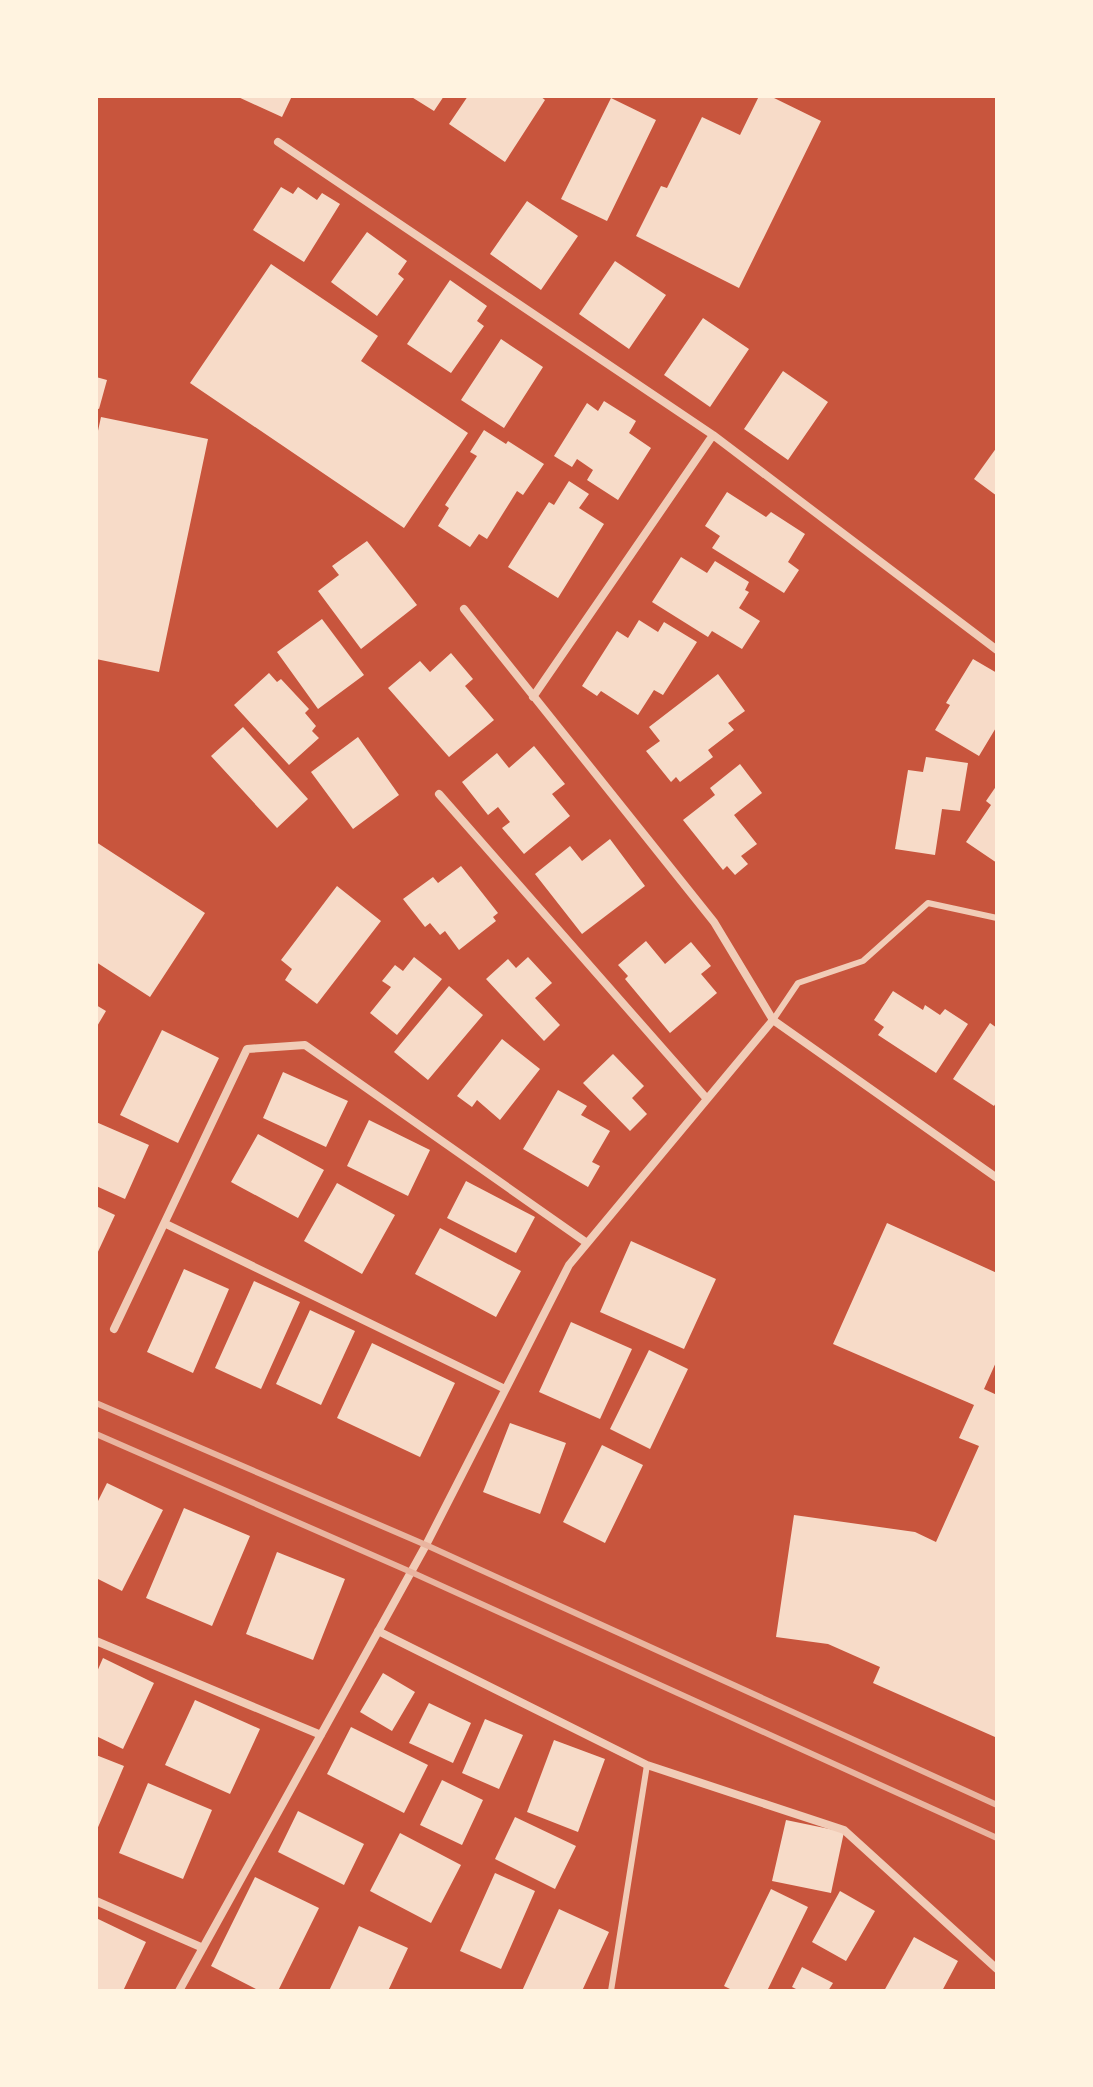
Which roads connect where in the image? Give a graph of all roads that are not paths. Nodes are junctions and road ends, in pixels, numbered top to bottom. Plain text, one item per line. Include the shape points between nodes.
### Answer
1 (278, 142) dead end
2 (713, 435) junction
3 (464, 609) dead end
4 (997, 650) edge
5 (533, 697) junction
6 (439, 794) dead end
7 (997, 918) edge
8 (773, 1020) junction
9 (707, 1099) junction
10 (997, 1178) edge
11 (166, 1224) junction
12 (587, 1243) junction
13 (114, 1329) dead end
14 (505, 1389) junction
15 (378, 1631) junction
16 (96, 1641) edge
17 (321, 1735) junction
18 (647, 1765) junction
19 (96, 1901) edge
20 (203, 1948) junction
21 (997, 1969) edge
22 (179, 1991) edge
23 (611, 1991) edge

1 - 2 street
2 - 4 street
2 - 5 street
3 - 5 street
5 - 8 street via 714,922
6 - 9 street
7 - 8 lane via 928,903 863,961 798,983
8 - 9 street
8 - 10 street
9 - 12 street
11 - 12 street via 247,1049 305,1045
11 - 13 street
11 - 14 street
12 - 14 street via 569,1265
14 - 15 street
15 - 17 street
15 - 18 street
16 - 17 street
17 - 20 street
18 - 21 street via 844,1830
18 - 23 lane
19 - 20 street
20 - 22 street

